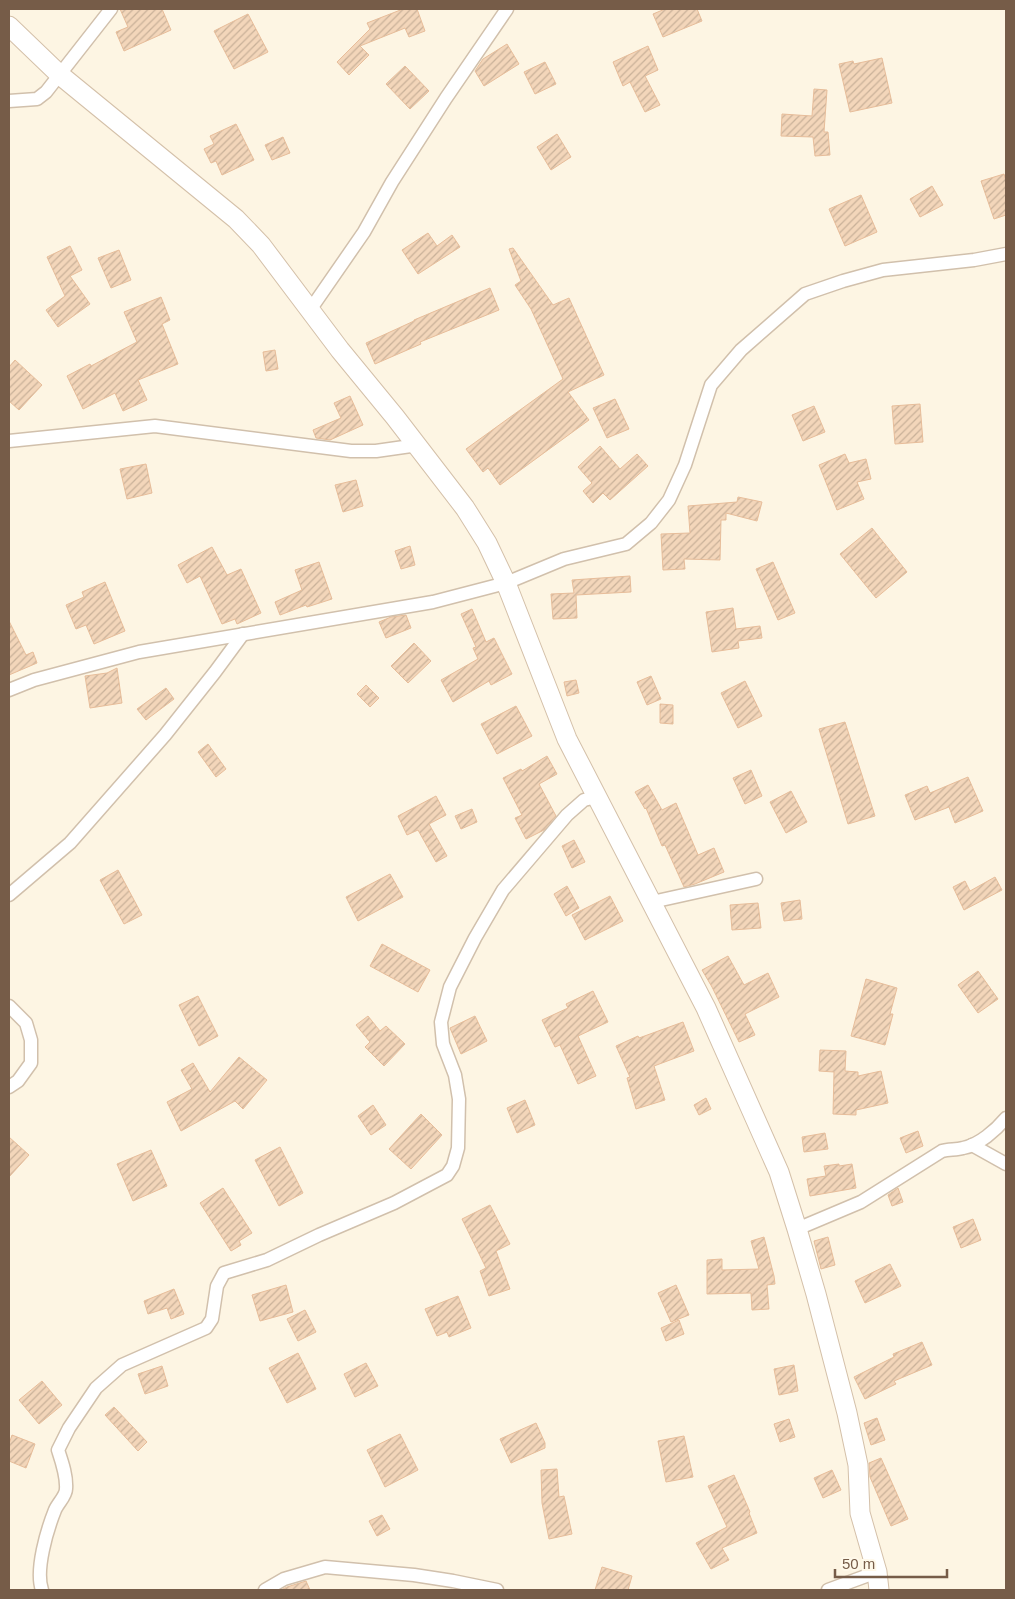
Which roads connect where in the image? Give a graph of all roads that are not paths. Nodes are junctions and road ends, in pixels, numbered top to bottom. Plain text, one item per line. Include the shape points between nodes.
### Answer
1 (111, 9) edge
2 (507, 9) edge
3 (9, 26) edge
4 (60, 75) junction
5 (9, 101) edge
6 (1006, 254) edge
7 (310, 310) junction
8 (9, 441) edge
9 (418, 445) junction
10 (506, 583) junction
11 (243, 634) junction
12 (9, 690) edge
13 (596, 797) junction
14 (756, 879) dead end
15 (9, 895) edge
16 (652, 902) junction
17 (9, 1006) edge
18 (9, 1087) edge
19 (1006, 1118) edge
20 (972, 1145) junction
21 (1006, 1164) edge
22 (797, 1230) junction
23 (878, 1581) edge
24 (42, 1590) edge
25 (265, 1590) edge
26 (496, 1590) edge
27 (828, 1590) edge

1 - 4 street
2 - 7 street
3 - 4 main road
4 - 5 street via 37,99
4 - 7 main road via 236,219
6 - 10 street via 883,270 805,294 741,350 711,386 670,500 651,523 626,544 564,559
7 - 9 main road
8 - 9 street via 155,426 351,450 376,451
9 - 10 main road via 465,508 487,543
10 - 11 street via 433,602
10 - 13 main road via 567,738
11 - 12 street via 139,652 34,680
11 - 15 street via 165,735 70,843
13 - 16 main road
13 - 24 street via 584,800 568,814 504,890 450,987 441,1022 443,1044 455,1075 459,1100 458,1148 453,1166 446,1175 394,1203 318,1234 267,1260 224,1273 217,1286 212,1319 206,1328 122,1365 96,1388 58,1450 66,1490 47,1537 38,1580
14 - 16 street
16 - 22 main road via 706,1008 779,1172
17 - 18 street via 26,1023 31,1040 31,1063 18,1081
19 - 20 street
20 - 21 street
20 - 22 street via 942,1151 861,1202
22 - 23 main road via 847,1413 858,1465 860,1513
23 - 27 street
25 - 26 street via 284,1579 325,1567 414,1575

